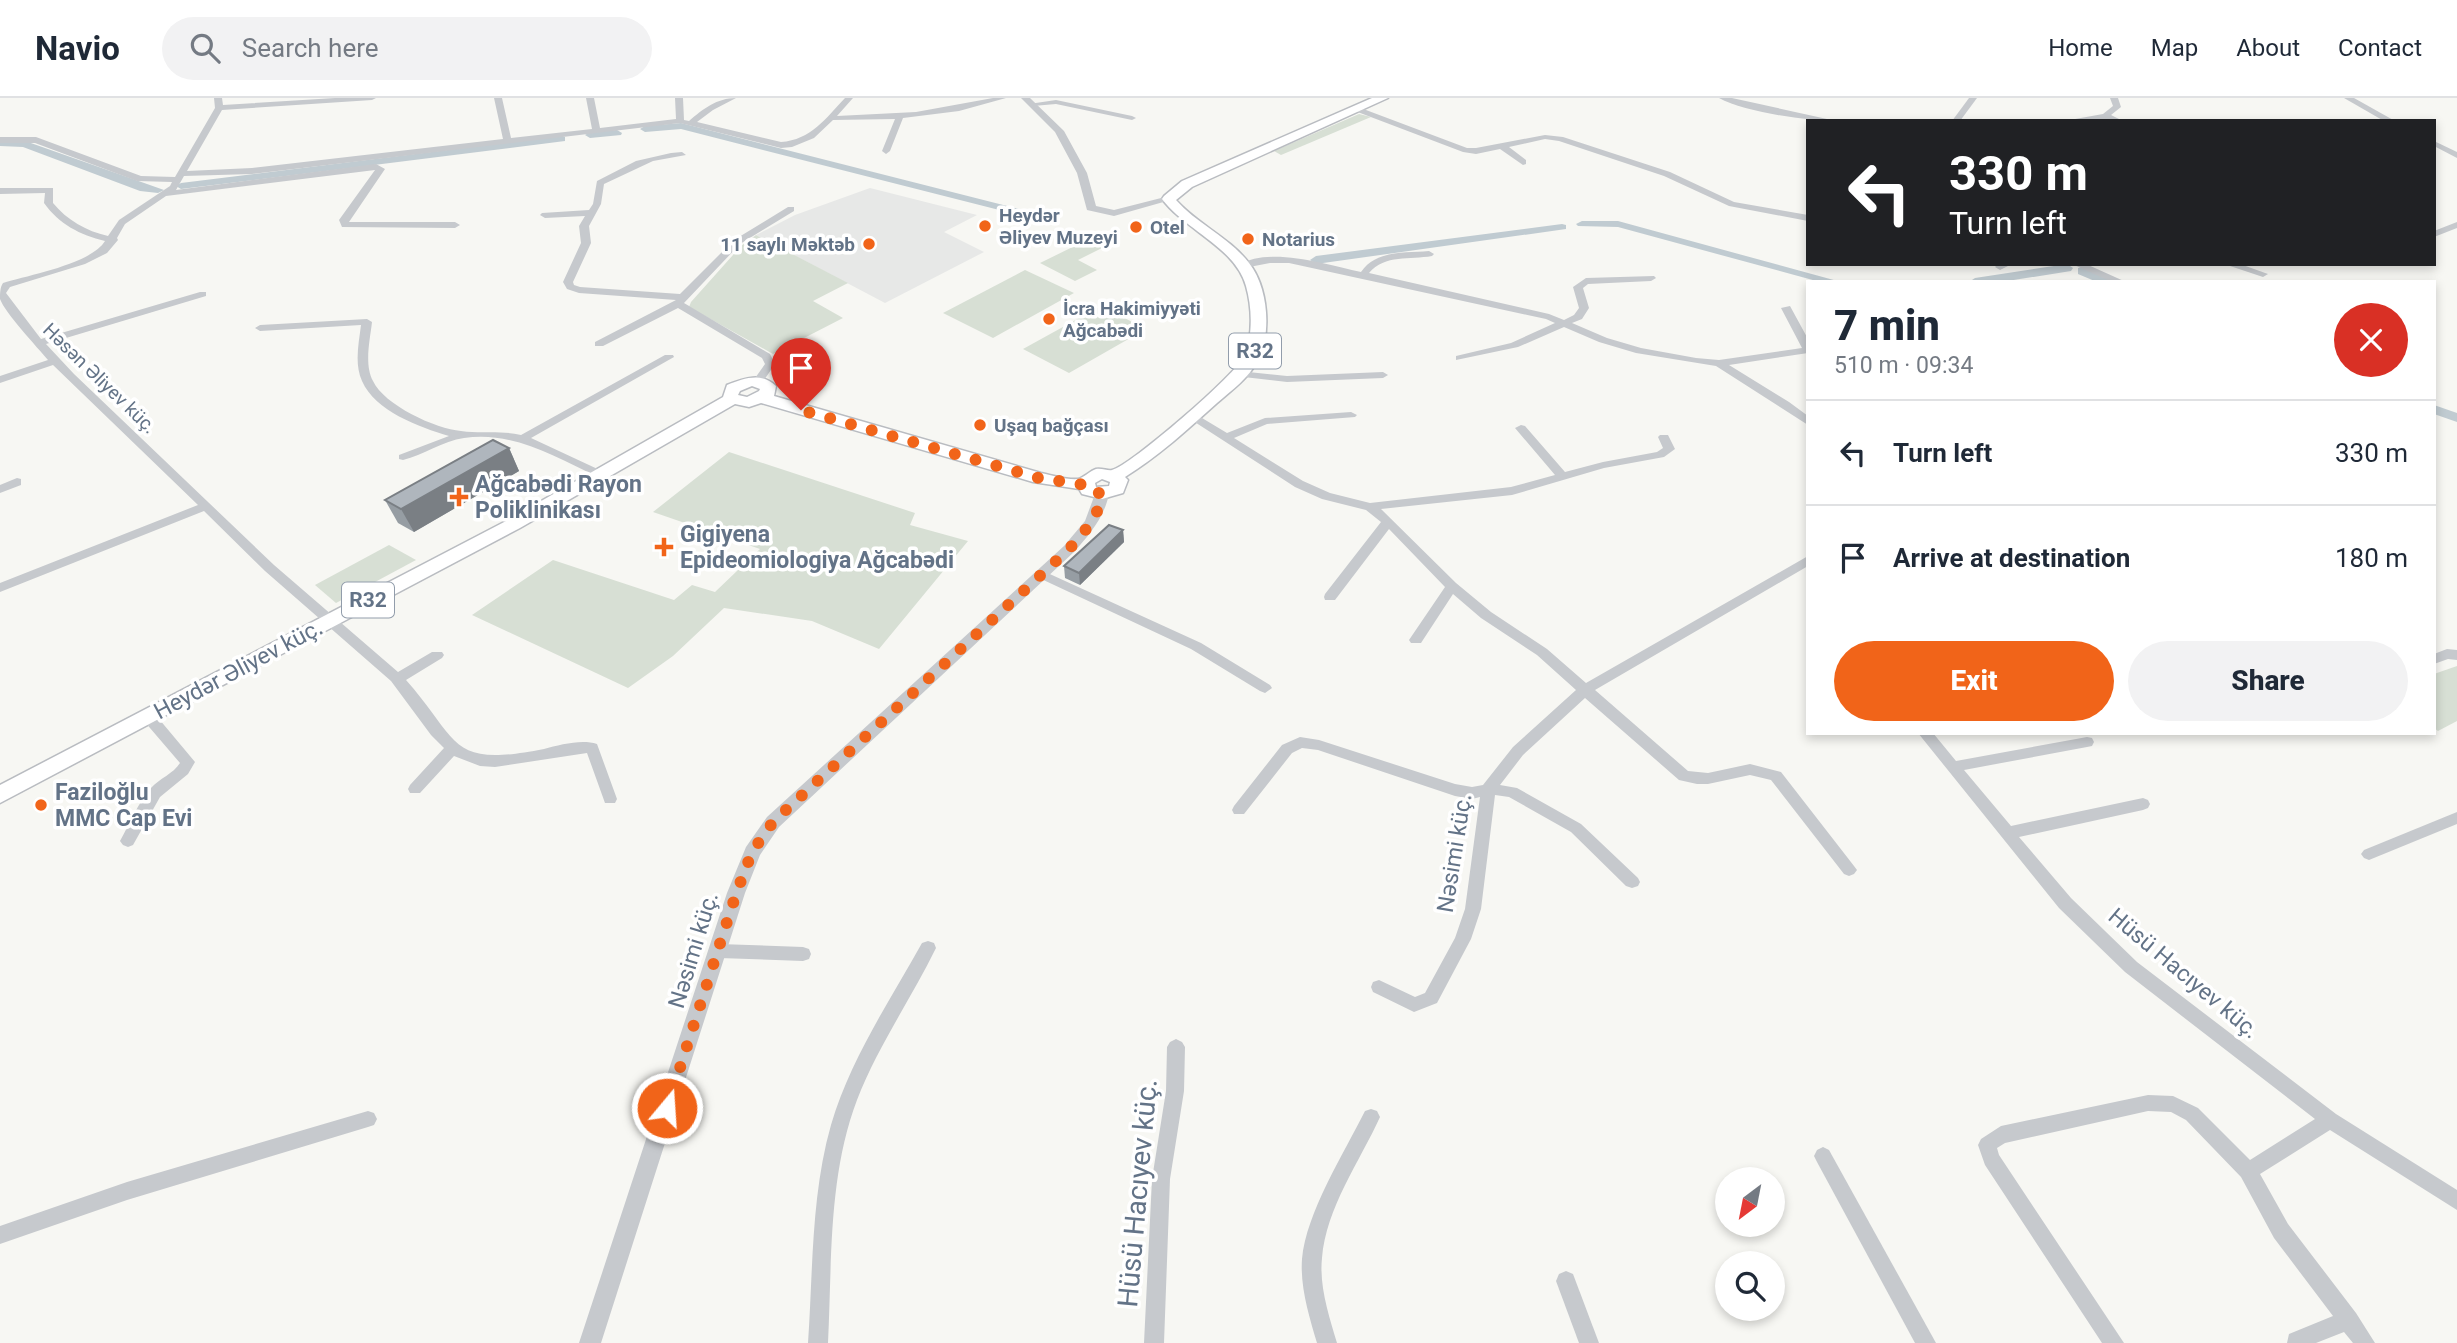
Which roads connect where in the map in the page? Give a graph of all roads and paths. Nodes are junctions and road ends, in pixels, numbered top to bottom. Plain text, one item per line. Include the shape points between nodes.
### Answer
1 (218, 98) edge
2 (364, 98) edge
3 (373, 98) edge
4 (498, 98) edge
5 (590, 98) edge
6 (679, 98) edge
7 (732, 98) edge
8 (849, 98) edge
9 (1002, 98) edge
10 (1382, 98) edge
11 (1723, 98) edge
12 (1973, 98) edge
13 (2114, 98) edge
14 (2348, 98) edge
15 (1029, 101) edge
16 (1360, 103) edge
17 (219, 108) junction
18 (900, 117) junction
19 (829, 118) junction
20 (1132, 118) dead end
21 (2105, 118) edge
22 (1821, 119) edge
23 (1957, 119) edge
24 (2387, 119) edge
25 (680, 121) junction
26 (692, 122) junction
27 (596, 130) junction
28 (0, 140) edge
29 (508, 141) junction
30 (2456, 141) edge
31 (2436, 142) edge
32 (2436, 143) edge
33 (1502, 146) junction
34 (886, 152) dead end
35 (682, 155) dead end
36 (2457, 155) edge
37 (1523, 162) dead end
38 (179, 177) junction
39 (0, 191) edge
40 (167, 194) junction
41 (1169, 199) junction
42 (791, 209) dead end
43 (592, 213) junction
44 (545, 215) dead end
45 (1806, 218) edge
46 (455, 225) dead end
47 (2457, 225) edge
48 (2436, 233) edge
49 (113, 240) junction
50 (1429, 254) dead end
51 (1244, 265) junction
52 (2075, 266) edge
53 (2081, 266) edge
54 (2236, 266) edge
55 (2263, 274) dead end
56 (1363, 275) junction
57 (1651, 278) dead end
58 (2095, 280) edge
59 (2116, 280) edge
60 (203, 294) dead end
61 (680, 301) junction
62 (1786, 308) dead end
63 (1567, 324) junction
64 (260, 328) dead end
65 (38, 343) junction
66 (599, 344) dead end
67 (1806, 346) edge
68 (1806, 350) edge
69 (669, 356) dead end
70 (1460, 358) dead end
71 (54, 361) junction
72 (1719, 363) junction
73 (1239, 374) junction
74 (1383, 375) dead end
75 (0, 380) edge
76 (760, 390) junction
77 (1351, 415) dead end
78 (1192, 417) junction
79 (1806, 420) edge
80 (1521, 428) dead end
81 (463, 435) junction
82 (1664, 437) dead end
83 (1225, 438) junction
84 (522, 439) junction
85 (403, 457) dead end
86 (600, 474) junction
87 (1114, 476) junction
88 (1562, 476) junction
89 (17, 482) dead end
90 (1085, 485) junction
91 (0, 489) edge
92 (1102, 494) junction
93 (206, 506) junction
94 (1370, 508) junction
95 (1388, 521) junction
96 (1806, 561) edge
97 (1041, 575) junction
98 (1452, 586) junction
99 (0, 588) edge
100 (1329, 597) dead end
101 (331, 619) junction
102 (1416, 640) dead end
103 (437, 655) dead end
104 (2457, 655) edge
105 (2436, 658) edge
106 (397, 679) junction
107 (1265, 688) dead end
108 (1586, 689) junction
109 (149, 717) junction
110 (1927, 735) edge
111 (2087, 742) dead end
112 (454, 747) junction
113 (1953, 767) junction
114 (415, 789) dead end
115 (1489, 789) junction
116 (0, 795) edge
117 (610, 799) dead end
118 (2143, 804) dead end
119 (1239, 810) dead end
120 (2457, 818) edge
121 (2008, 833) junction
122 (128, 841) dead end
123 (2369, 854) dead end
124 (1849, 870) dead end
125 (1632, 882) dead end
126 (928, 948) dead end
127 (719, 951) junction
128 (803, 954) dead end
129 (1379, 987) dead end
130 (1176, 1047) dead end
131 (1371, 1117) dead end
132 (368, 1119) dead end
133 (2330, 1121) junction
134 (1822, 1156) dead end
135 (2248, 1171) junction
136 (2457, 1200) edge
137 (0, 1235) edge
138 (1566, 1281) dead end
139 (2349, 1320) junction
140 (2297, 1341) dead end
141 (590, 1343) edge
142 (818, 1343) edge
143 (1154, 1343) edge
144 (1326, 1343) edge
145 (1589, 1343) edge
146 (1926, 1343) edge
147 (2114, 1343) edge
148 (2365, 1343) edge

1 - 17 street
2 - 3 street
2 - 17 street
4 - 29 street
5 - 27 street
6 - 25 street
7 - 26 street
8 - 19 street
9 - 18 street via 961,110
10 - 16 main road
11 - 22 street
12 - 23 street
13 - 21 street via 2117,107
14 - 24 street
15 - 20 street via 1067,103
15 - 41 street via 1059,131 1082,173 1091,208 1114,213
16 - 33 street via 1466,150
16 - 41 main road via 1187,184
17 - 38 street
18 - 19 street
18 - 34 street
19 - 26 street via 807,141 794,145
25 - 26 street
25 - 27 street
27 - 29 street
28 - 38 street via 36,140 140,179
29 - 38 street
30 - 31 street
32 - 36 street
33 - 37 street
33 - 45 street via 1552,137 1667,174 1732,204
35 - 43 street via 652,157 600,183
38 - 40 street
39 - 49 street via 50,190 48,203 57,216
40 - 46 street via 376,167 381,169 344,220 345,225
40 - 49 street, Həsən Əliyev küç. via 122,222
41 - 51 main road, R32
42 - 61 street via 737,242
43 - 44 street
43 - 61 street via 584,226 586,243 568,282 570,287
47 - 48 street
49 - 65 street, Həsən Əliyev küç. via 97,256 6,285 1,293
50 - 56 street via 1378,259
51 - 56 street via 1289,260
51 - 73 main road, R32 via 1254,286 1258,323 1254,355
52 - 58 street via 2073,271
53 - 59 street
54 - 55 street
56 - 63 street
57 - 63 street via 1580,284 1584,308
60 - 65 street
61 - 66 street
61 - 76 street via 766,356 770,365
62 - 67 street
63 - 70 street via 1514,345
63 - 72 street via 1640,351
64 - 81 street via 367,322 366,378 372,389 431,428
65 - 71 street, Həsən Əliyev küç.
68 - 72 street
69 - 84 street
71 - 75 street
71 - 93 street, Həsən Əliyev küç.
72 - 79 street
73 - 74 street via 1287,379
73 - 78 main road, R32
76 - 86 main road, Heydər Əliyev küç. / R32 via 742,402 732,399
76 - 90 main road via 1039,478
77 - 83 street via 1265,421
78 - 83 street
78 - 87 main road, R32
80 - 88 street
81 - 84 street via 492,433
81 - 85 street
82 - 88 street via 1668,449 1660,455
83 - 94 street via 1299,484
84 - 86 street
86 - 101 main road, Heydər Əliyev küç. / R32
87 - 90 main road via 1091,476
87 - 92 main road via 1119,480 1117,489
88 - 94 street via 1512,491
89 - 91 street
90 - 92 main road
92 - 97 street, Nəsimi küç. via 1093,521
93 - 99 street
93 - 101 street, Həsən Əliyev küç. via 287,584
94 - 95 street
95 - 98 street
95 - 100 street
96 - 108 street, Nəsimi küç.
97 - 107 street via 1196,646
97 - 127 street, Nəsimi küç. via 773,822 752,852
98 - 102 street
98 - 108 street
101 - 106 street, Həsən Əliyev küç.
101 - 109 main road, Heydər Əliyev küç. / R32
103 - 106 street
104 - 105 street
106 - 112 street, Həsən Əliyev küç.
108 - 115 street, Nəsimi küç. via 1518,751
108 - 124 street via 1684,776 1699,781 1748,768 1776,776
109 - 116 main road, Heydər Əliyev küç. / R32
109 - 122 street via 188,761 181,773 154,795
110 - 113 street, Hüsü Hacıyev küç.
111 - 113 street
112 - 114 street
112 - 117 street via 467,756 494,762 572,747 592,748
113 - 121 street, Hüsü Hacıyev küç.
115 - 119 street via 1455,790 1300,742 1287,749
115 - 125 street via 1512,792 1576,828
115 - 129 street, Nəsimi küç. via 1473,909 1463,939 1431,998 1415,1005
118 - 121 street
120 - 123 street
121 - 133 street, Hüsü Hacıyev küç. via 2065,903 2130,967
126 - 142 street via 856,1081 840,1126 830,1179
127 - 128 street
127 - 141 street, Nəsimi küç.
130 - 143 street, Hüsü Hacıyev küç. via 1175,1091 1161,1179
131 - 144 street via 1317,1234 1312,1260
132 - 137 street via 127,1191
133 - 135 street
133 - 136 street, Hüsü Hacıyev küç.
134 - 146 street
135 - 139 street via 2281,1231
135 - 147 street via 2192,1114 2173,1104 2148,1103 2001,1135 1987,1146
138 - 145 street
139 - 140 street
139 - 148 street

